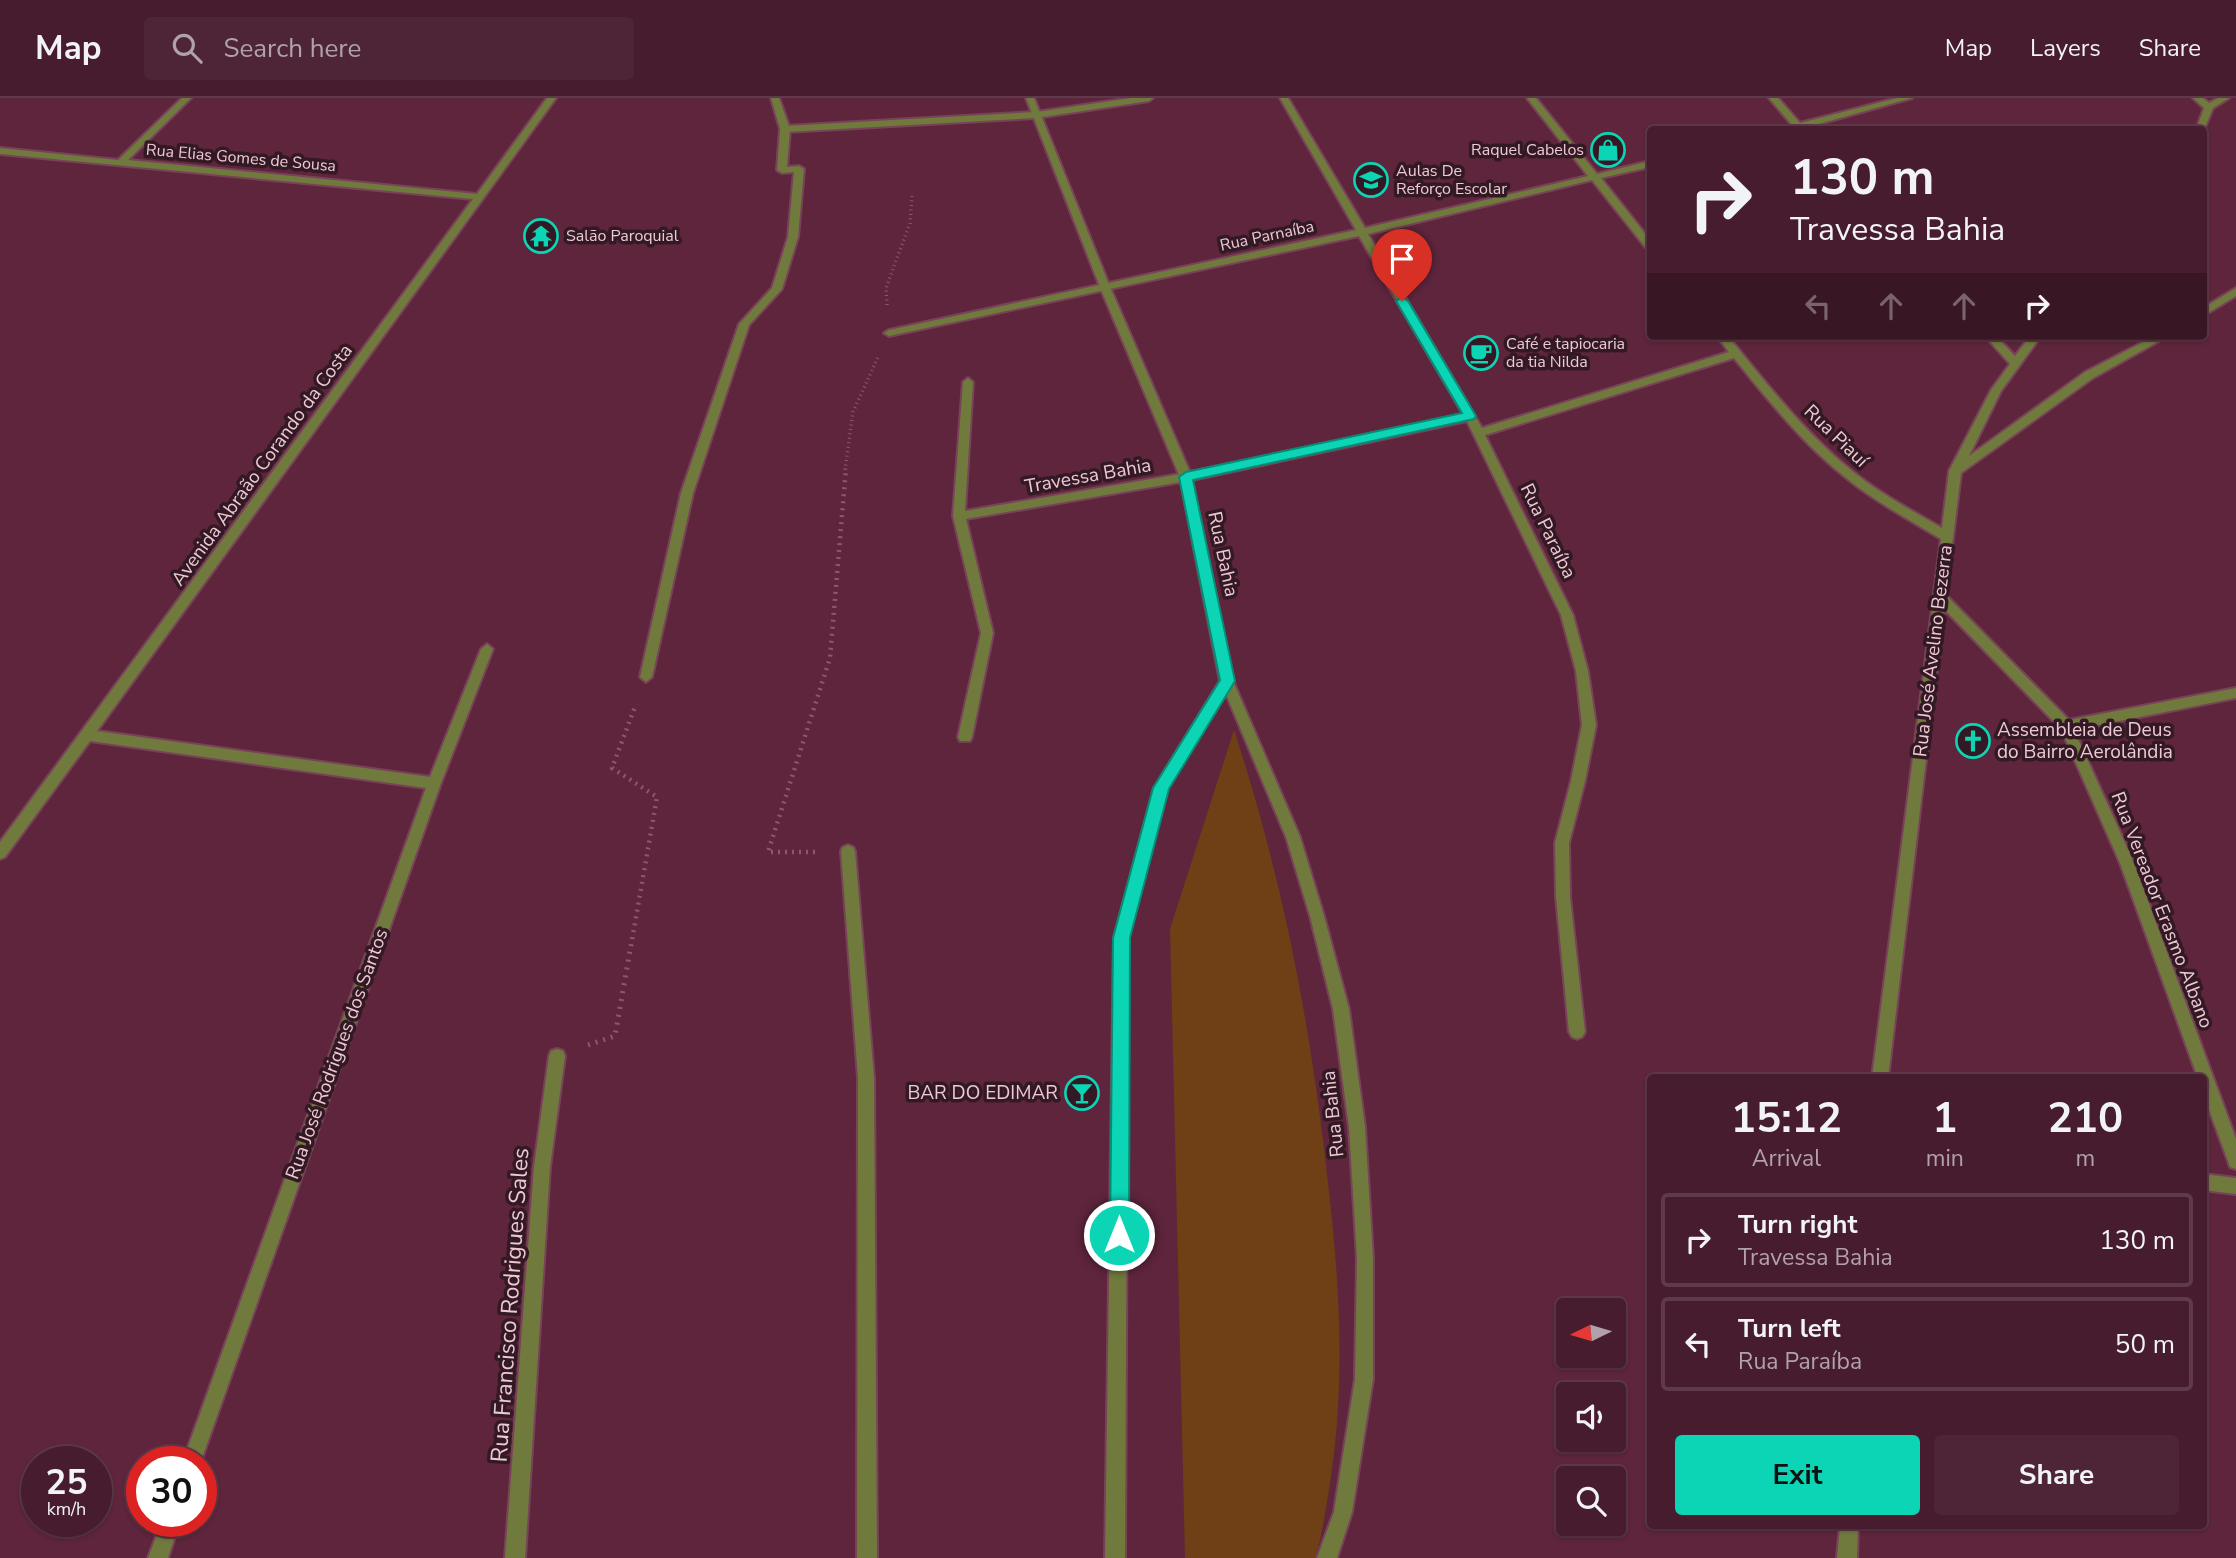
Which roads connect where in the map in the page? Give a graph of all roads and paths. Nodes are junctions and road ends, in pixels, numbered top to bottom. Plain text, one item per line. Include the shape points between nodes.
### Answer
1 (187, 98) edge
2 (552, 98) edge
3 (775, 98) edge
4 (1030, 98) edge
5 (1149, 98) edge
6 (1284, 98) edge
7 (1531, 98) edge
8 (1773, 98) edge
9 (1908, 98) edge
10 (2197, 98) edge
11 (2225, 98) edge
12 (2209, 107) junction
13 (1036, 115) junction
14 (1798, 126) edge
15 (1807, 126) edge
16 (2202, 126) edge
17 (785, 129) junction
18 (0, 151) edge
19 (120, 163) junction
20 (1647, 165) edge
21 (1596, 178) junction
22 (912, 196) dead end
23 (478, 197) junction
24 (1362, 232) junction
25 (1647, 242) edge
26 (1105, 287) junction
27 (2236, 291) edge
28 (2207, 310) edge
29 (889, 333) junction
30 (1725, 340) edge
31 (1994, 340) edge
32 (2033, 340) edge
33 (2156, 340) edge
34 (1736, 354) junction
35 (2015, 363) junction
36 (968, 382) dead end
37 (1470, 416) junction
38 (1479, 433) junction
39 (1955, 471) junction
40 (1186, 477) junction
41 (959, 516) junction
42 (1947, 537) junction
43 (1940, 597) junction
44 (487, 649) dead end
45 (646, 677) joint
46 (1227, 681) junction
47 (2236, 693) edge
48 (2066, 726) junction
49 (87, 735) junction
50 (965, 737) dead end
51 (434, 783) junction
52 (848, 851) joint
53 (0, 853) edge
54 (1577, 1032) dead end
55 (557, 1056) joint
56 (1880, 1074) edge
57 (2204, 1074) edge
58 (2207, 1082) edge
59 (2236, 1161) edge
60 (2207, 1182) edge
61 (2236, 1186) edge
62 (197, 1446) edge
63 (1849, 1529) edge
64 (165, 1537) edge
65 (158, 1558) edge
66 (515, 1558) edge
67 (867, 1558) edge
68 (1115, 1558) edge
69 (1327, 1558) edge
70 (1847, 1558) edge

1 - 19 street
2 - 23 street, Avenida Abraão Corando da Costa
3 - 17 street
4 - 13 street, Rua Bahia
5 - 13 street
6 - 24 street, Rua Paraíba
7 - 21 street
8 - 14 street
9 - 15 street
10 - 12 street
11 - 12 street
12 - 16 street
13 - 17 street
13 - 26 street, Rua Bahia
17 - 45 street via 782,170 799,169 793,237 776,289 744,324 687,493
18 - 19 street, Rua Elias Gomes de Sousa
19 - 23 street, Rua Elias Gomes de Sousa
20 - 21 street, Rua Parnaíba
21 - 24 street, Rua Parnaíba
21 - 25 street
22 - 29 path via 910,223 886,288
23 - 49 street, Avenida Abraão Corando da Costa
24 - 26 street, Rua Parnaíba
24 - 37 street, Rua Paraíba
26 - 29 street, Rua Parnaíba
26 - 40 street, Rua Bahia
27 - 28 street
29 - 52 path via 853,412 830,658 768,852
30 - 34 street, Rua Piauí
31 - 35 street
32 - 35 street, Rua José Avelino Bezerra
33 - 39 street via 2089,376
34 - 38 street
34 - 42 street, Rua Piauí via 1844,470
35 - 39 street, Rua José Avelino Bezerra via 1981,416
36 - 41 street
37 - 38 street, Rua Paraíba
37 - 40 street, Travessa Bahia
38 - 54 street, Rua Paraíba via 1567,615 1582,671 1589,725 1562,843
39 - 42 street, Rua José Avelino Bezerra
40 - 41 street, Travessa Bahia
40 - 46 street, Rua Bahia
41 - 50 street via 987,633
42 - 43 street, Rua José Avelino Bezerra
43 - 48 street, Rua Vereador Erasmo Albano
43 - 56 street, Rua José Avelino Bezerra
44 - 51 street, Rua José Rodrigues dos Santos
45 - 55 path via 612,768 657,797 615,1036
46 - 68 street via 1161,788 1121,938
46 - 69 street, Rua Bahia via 1293,838 1317,916 1341,1009 1357,1127 1365,1258 1364,1379 1343,1511
47 - 48 street
48 - 57 street, Rua Vereador Erasmo Albano via 2127,863
49 - 51 street
49 - 53 street, Avenida Abraão Corando da Costa
51 - 62 street, Rua José Rodrigues dos Santos
52 - 67 street via 866,1078
55 - 66 street, Rua Francisco Rodrigues Sales via 542,1167
58 - 59 street, Rua Vereador Erasmo Albano
60 - 61 street
63 - 70 street
64 - 65 street

